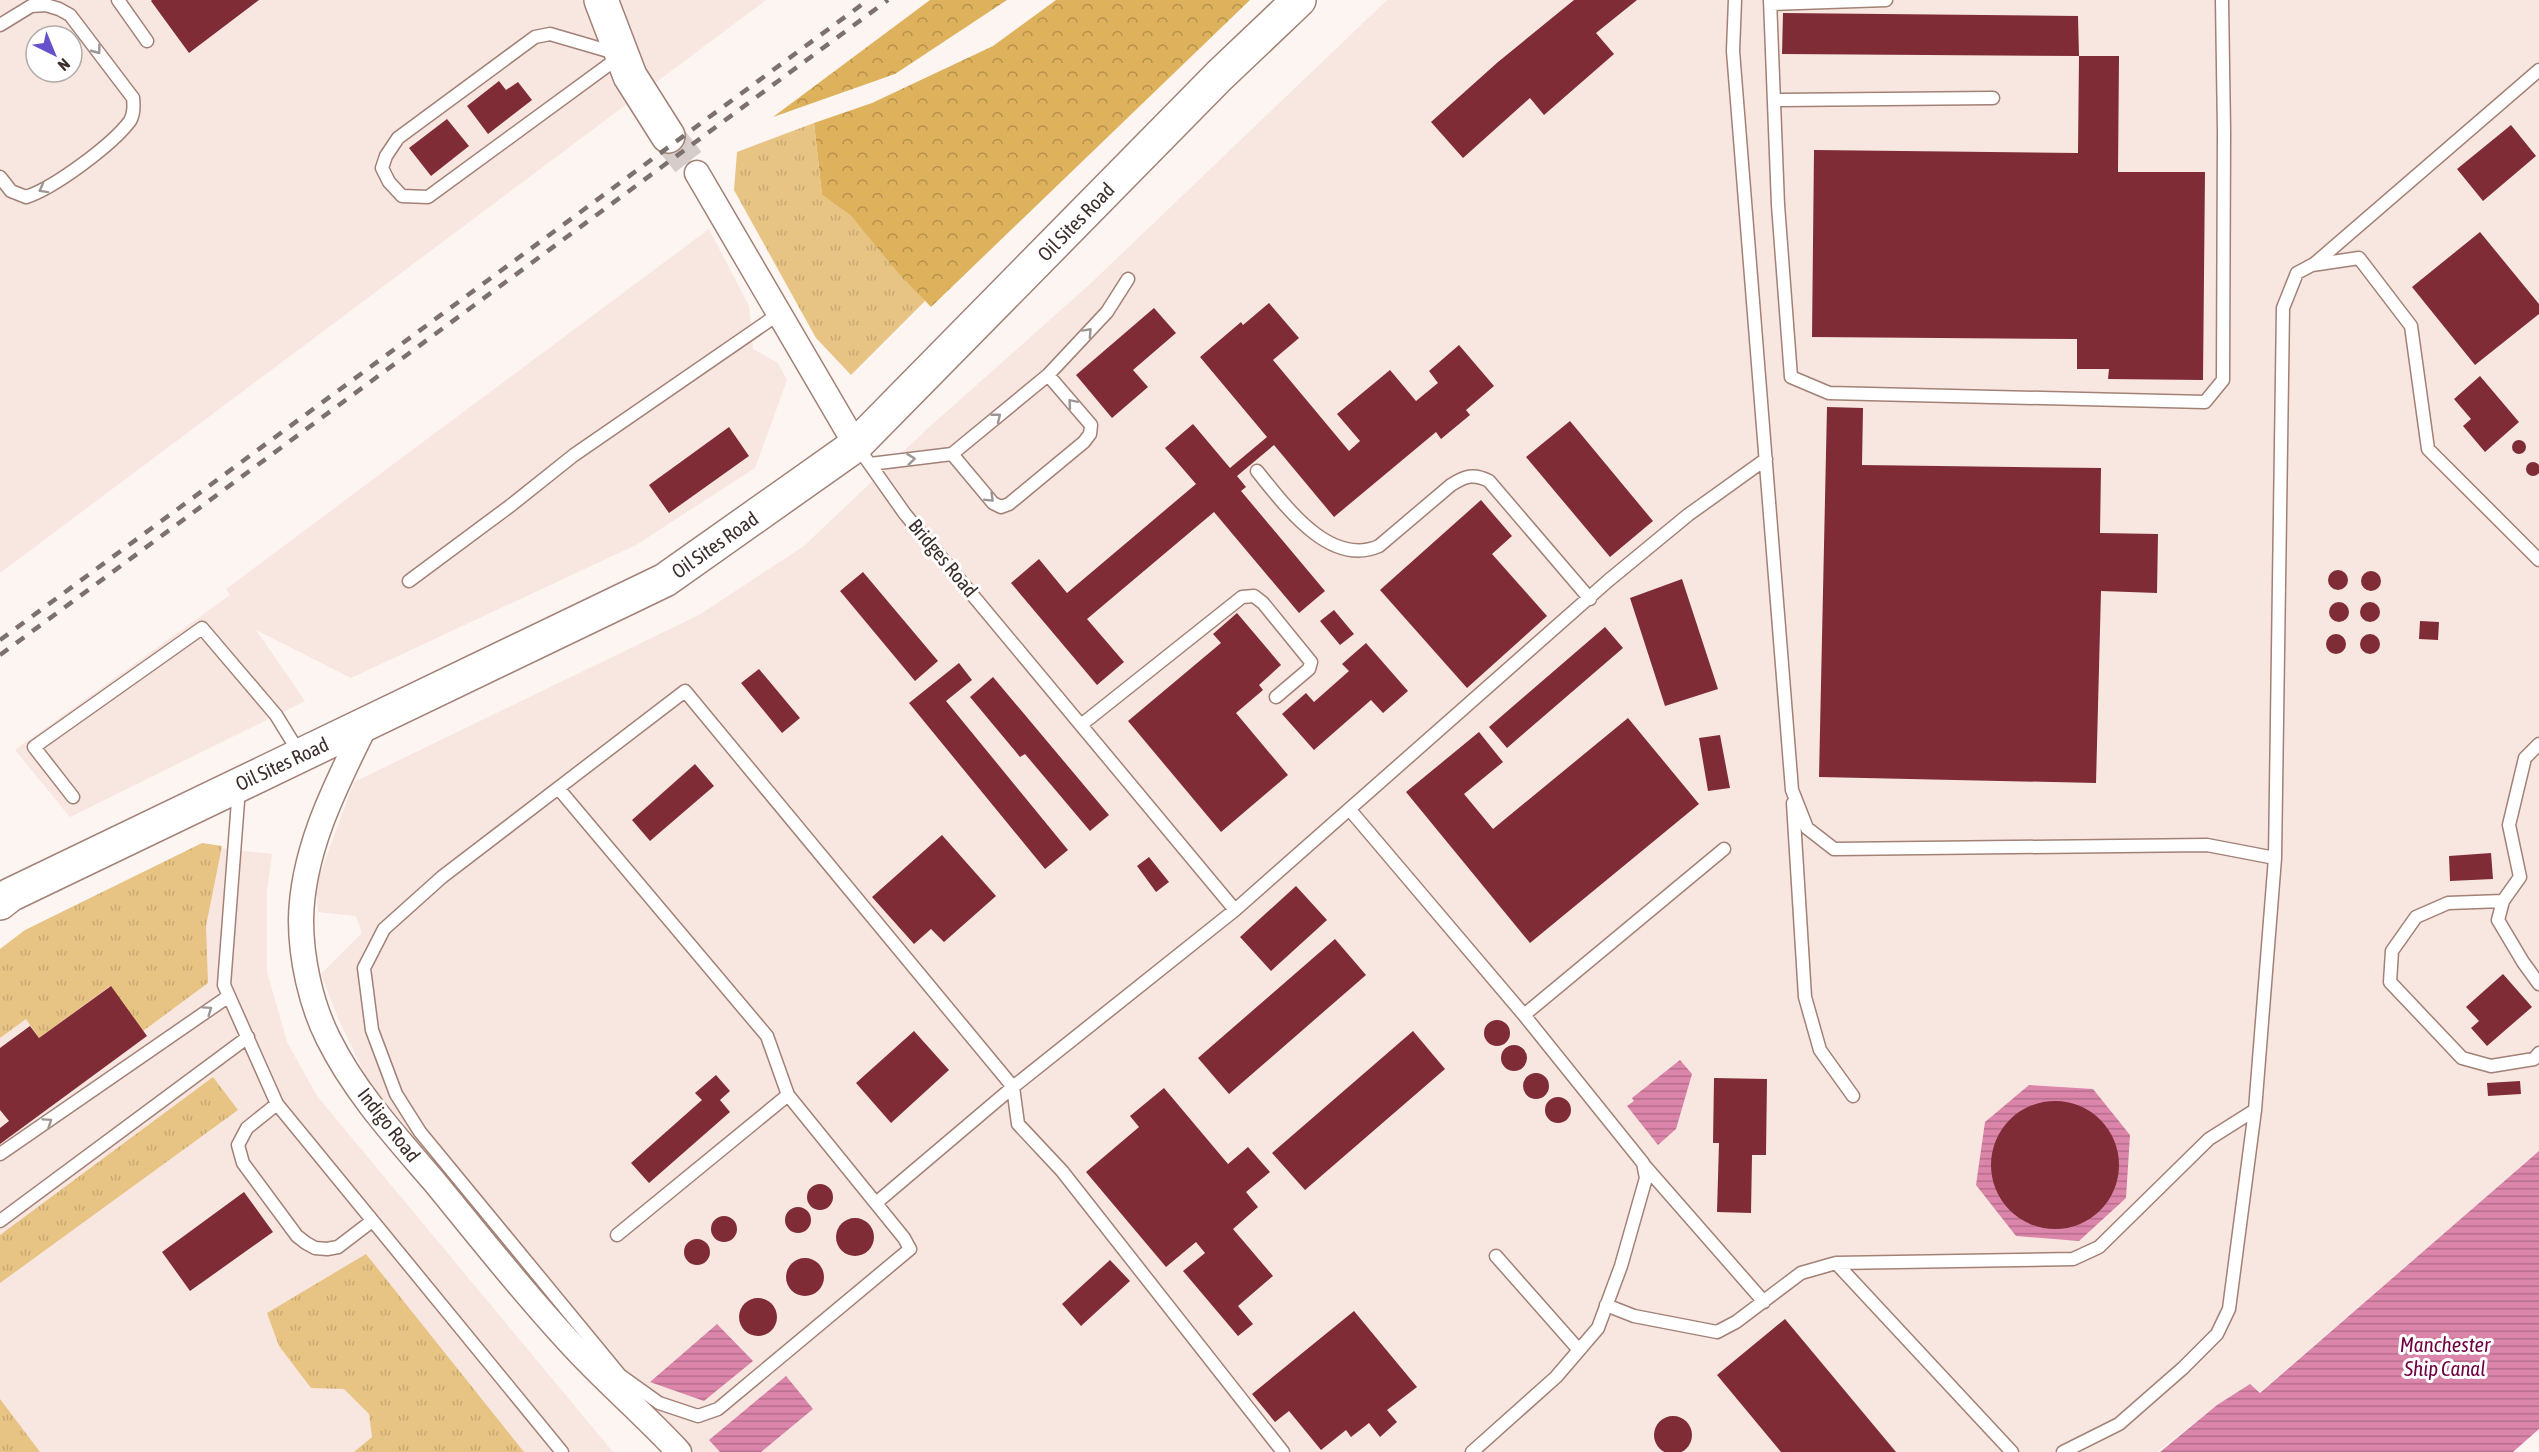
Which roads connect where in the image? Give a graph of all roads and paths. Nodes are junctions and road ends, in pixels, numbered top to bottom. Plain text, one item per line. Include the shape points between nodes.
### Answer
1 (118, 0) edge
2 (601, 0) edge
3 (1299, 0) edge
4 (1736, 0) edge
5 (1886, 0) edge
6 (2222, 0) edge
7 (1770, 2) edge
8 (0, 25) edge
9 (147, 41) dead end
10 (622, 55) junction
11 (2539, 70) edge
12 (1993, 98) dead end
13 (1774, 100) junction
14 (668, 136) tunnel mouth
15 (698, 173) tunnel mouth
16 (0, 177) edge
17 (2312, 265) junction
18 (1128, 279) dead end
19 (780, 314) junction
20 (1048, 375) junction
21 (863, 454) junction
22 (952, 454) junction
23 (1766, 459) junction
24 (1257, 471) dead end
25 (2539, 560) edge
26 (409, 581) dead end
27 (1590, 599) junction
28 (1276, 697) dead end
29 (366, 724) junction
30 (1081, 725) junction
31 (2539, 744) edge
32 (300, 755) junction
33 (239, 784) junction
34 (558, 788) junction
35 (1792, 790) junction
36 (73, 797) dead end
37 (1350, 810) junction
38 (1724, 849) dead end
39 (2275, 858) junction
40 (2503, 901) junction
41 (0, 903) edge
42 (1235, 910) junction
43 (2539, 984) edge
44 (229, 996) junction
45 (1524, 1015) junction
46 (248, 1037) junction
47 (2539, 1053) edge
48 (1012, 1087) junction
49 (788, 1095) junction
50 (1853, 1096) dead end
51 (277, 1104) junction
52 (2255, 1110) junction
53 (0, 1154) edge
54 (1643, 1163) junction
55 (876, 1203) junction
56 (0, 1220) edge
57 (372, 1221) junction
58 (617, 1235) dead end
59 (1496, 1256) dead end
60 (1836, 1263) junction
61 (1764, 1302) junction
62 (1606, 1305) junction
63 (1579, 1350) junction
64 (562, 1452) edge
65 (679, 1452) edge
66 (1283, 1452) edge
67 (1472, 1452) edge
68 (2012, 1452) edge
69 (2063, 1452) edge

1 - 9 lane
2 - 10 street
3 - 21 street, Oil Sites Road via 1219,76
4 - 23 lane via 1733,51
5 - 7 lane
6 - 13 lane via 2223,380 2205,402 1829,393 1791,377
7 - 13 lane
8 -> 16 lane via 31,6 46,5 70,15 133,98 134,109 131,119 111,141 42,191 26,197 11,191
10 - 10 lane via 428,197 402,196 389,182 382,168 398,138 535,37 550,34
10 - 14 street via 630,76
11 - 17 lane
12 - 13 lane
15 - 19 street, Bridges Road
17 - 25 lane via 2359,258 2405,317 2411,326 2428,449
17 - 39 lane via 2297,273 2283,308
20 -> 18 lane via 1107,312
19 - 21 street, Bridges Road
19 - 26 lane via 574,455
22 -> 20 lane
22 -> 20 lane via 993,503 1001,507 1084,442 1091,425
21 -> 22 lane
21 - 29 street, Oil Sites Road via 665,580
21 - 30 lane, Bridges Road via 905,514
23 - 27 lane via 1688,515
23 - 35 lane
24 - 27 lane via 1310,531 1354,551 1379,546 1451,485 1477,475 1489,481
27 - 37 lane
28 - 30 lane via 1309,669 1311,662 1263,603 1254,596 1242,597
29 - 32 street, Oil Sites Road
29 - 65 street, Indigo Road via 338,781 305,873 301,921 304,952 327,1038 369,1104 526,1292 572,1346
30 - 42 lane, Bridges Road
31 - 40 lane via 2525,758 2509,825 2520,877
32 - 33 street, Oil Sites Road
32 - 36 lane via 276,716 202,628 34,747
33 - 41 street, Oil Sites Road
33 - 44 lane via 224,985
34 - 48 lane via 685,691
34 - 49 lane via 767,1036
34 - 55 lane via 442,877 384,929 364,968 372,1030 396,1094 420,1132 620,1375 659,1403 698,1416 718,1408 910,1249
35 - 39 lane via 1807,828 1833,849 2207,845
35 - 50 lane via 1805,997 1820,1050
37 - 42 lane
37 - 45 lane
38 - 45 lane
39 - 52 lane
40 - 43 lane via 2498,920
40 - 47 lane via 2448,903 2416,917 2392,951 2390,982 2462,1058 2491,1066 2534,1059
42 - 48 lane
44 - 46 lane
53 -> 44 lane
45 - 54 lane
46 - 51 lane
46 - 56 lane
48 - 55 lane
48 - 66 lane via 1018,1124 1062,1171
49 - 55 lane
49 - 58 lane
51 - 57 lane
51 - 57 lane via 247,1128 238,1145 243,1163 297,1236 315,1248 327,1250
52 - 60 lane via 2208,1139 2099,1247 2073,1259
52 - 69 lane via 2229,1309 2217,1334 2119,1424
54 - 61 lane
54 - 62 lane via 1647,1178
57 - 64 lane
59 - 63 lane
60 - 61 lane via 1801,1273
60 - 68 lane
61 - 62 lane via 1717,1332 1634,1316
62 - 63 lane via 1598,1328
63 - 67 lane via 1556,1377

